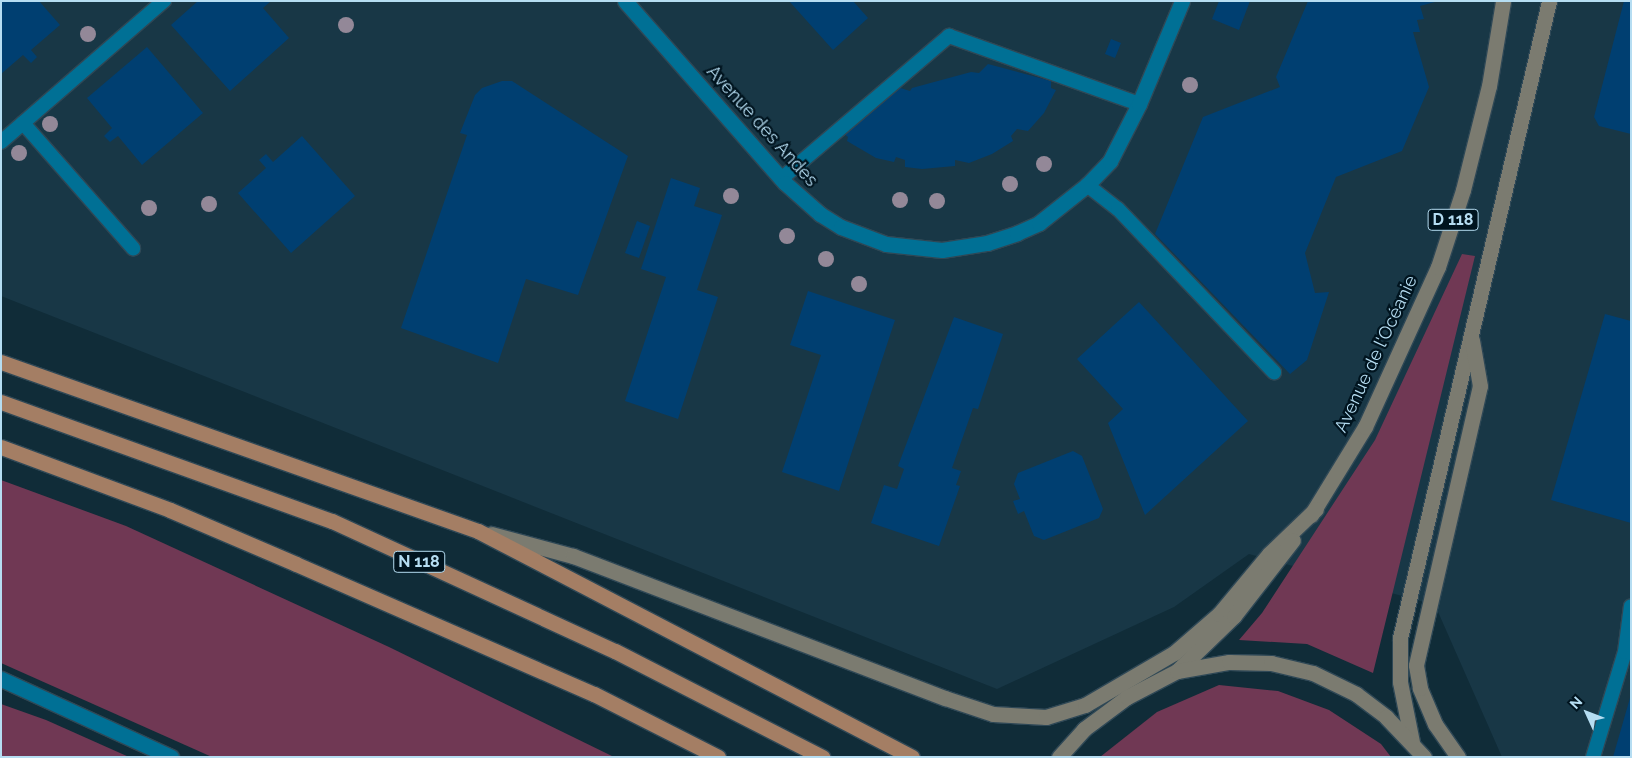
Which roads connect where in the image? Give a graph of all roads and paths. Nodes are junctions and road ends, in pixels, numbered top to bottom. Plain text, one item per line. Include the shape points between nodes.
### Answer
1 (164, 1) edge
2 (625, 1) edge
3 (1182, 1) edge
4 (1503, 1) edge
5 (1549, 1) edge
6 (1139, 104) junction
7 (23, 123) junction
8 (1, 142) edge
9 (782, 179) junction
10 (1087, 185) junction
11 (133, 248) dead end
12 (1471, 333) junction
13 (1, 362) edge
14 (1274, 372) dead end
15 (1, 402) edge
16 (1, 447) edge
17 (1316, 509) junction
18 (478, 531) junction
19 (1631, 606) edge
20 (1630, 629) edge
21 (1177, 671) junction
22 (1, 679) edge
23 (1412, 742) junction
24 (170, 757) edge
25 (718, 757) edge
26 (822, 757) edge
27 (912, 757) edge
28 (1058, 757) edge
29 (1424, 757) edge
30 (1458, 757) edge
31 (1593, 757) edge

1 - 7 lane
2 - 9 street, Avenue des Andes
3 - 6 street, Avenue des Andes
4 - 17 main road, Avenue de l'Océanie / D 118 via 1489,86 1464,190 1438,267 1365,427
5 - 12 main road, D 118
6 - 9 lane via 949,36
6 - 10 street, Avenue des Andes via 1110,161
7 - 8 lane
7 - 11 lane
9 - 10 street, Avenue des Andes via 820,214 841,227 886,244 942,250 987,243 1017,233 1039,223
10 - 14 lane via 1118,209
12 - 23 main road, D 118 via 1400,638 1400,682
12 - 30 main road, D 118 via 1480,386 1416,665 1420,688 1435,724
13 - 18 highway
15 - 26 highway, N 118 via 332,522 615,651
16 - 25 highway via 170,510 296,564 594,694
17 - 18 main road via 1269,554 1219,614 1174,653 1085,705 1046,717 993,714 573,556
17 - 21 main road, Avenue de l'Océanie / D 118 via 1271,572 1234,616
18 - 27 highway
19 - 20 lane
20 - 31 lane
21 - 23 main road via 1229,662 1271,663 1313,672 1356,694
21 - 28 main road via 1127,697 1084,729
22 - 24 street
23 - 29 main road

